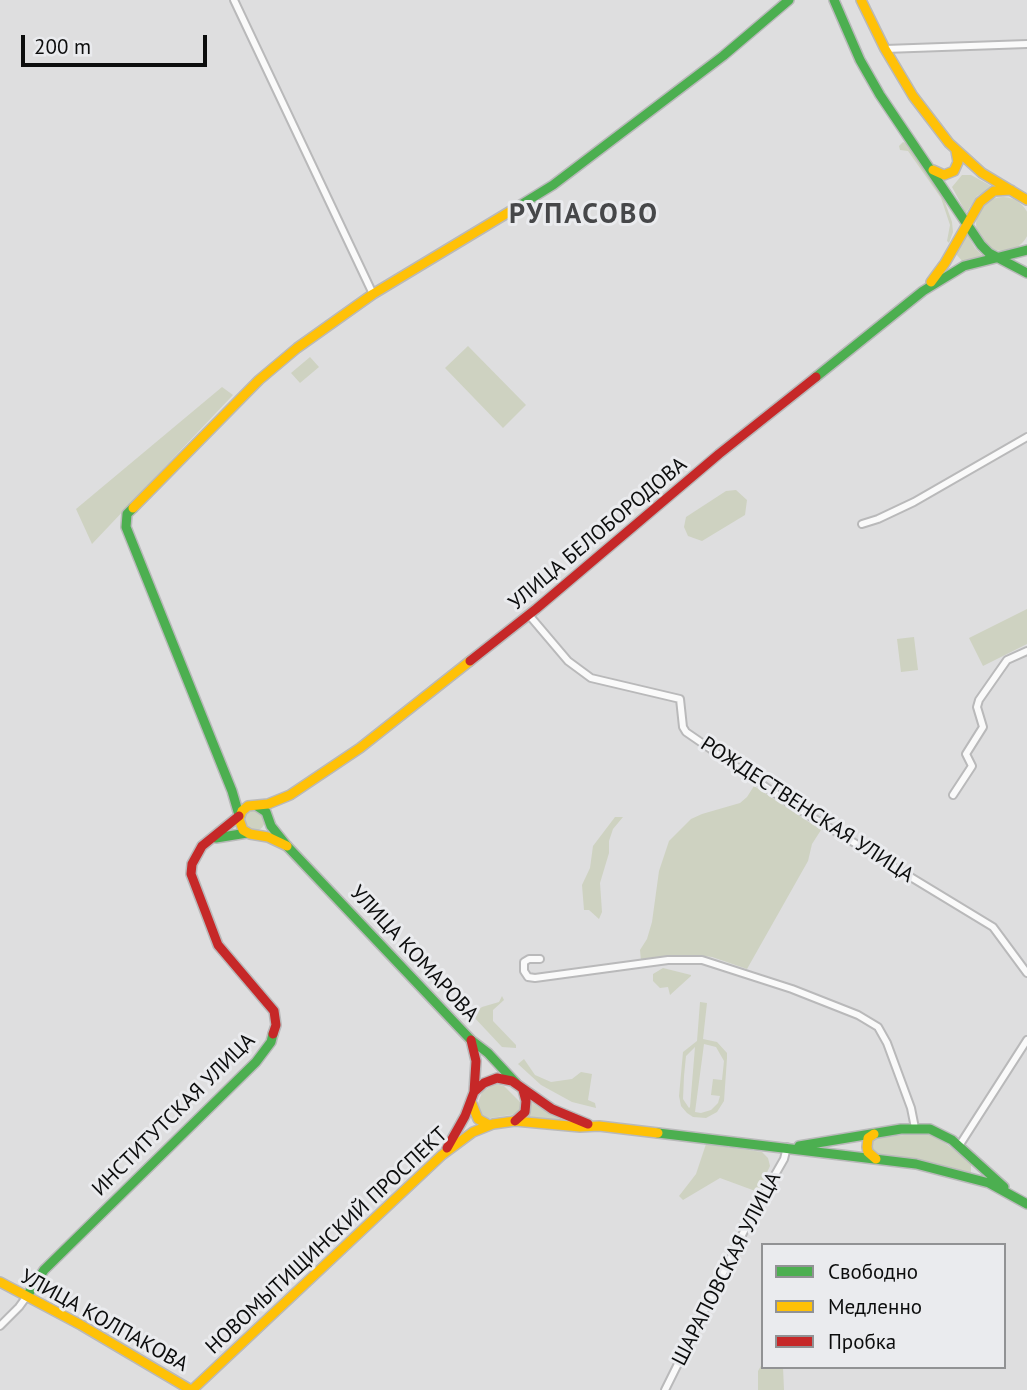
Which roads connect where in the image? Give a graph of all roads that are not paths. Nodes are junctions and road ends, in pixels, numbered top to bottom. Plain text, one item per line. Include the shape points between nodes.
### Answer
1 (234, 0) edge
2 (789, 0) edge
3 (834, 0) edge
4 (861, 0) edge
5 (1027, 44) edge
6 (885, 49) junction
7 (956, 151) junction
8 (931, 169) junction
9 (1013, 190) junction
10 (1027, 200) edge
11 (968, 225) junction
12 (1027, 250) edge
13 (999, 258) junction
14 (1027, 274) edge
15 (923, 291) junction
16 (373, 294) junction
17 (1027, 437) edge
18 (862, 524) dead end
19 (529, 615) junction
20 (1027, 651) edge
21 (232, 790) junction
22 (290, 795) junction
23 (953, 795) dead end
24 (254, 805) junction
25 (239, 815) junction
26 (268, 820) junction
27 (252, 833) junction
28 (211, 839) junction
29 (288, 846) junction
30 (540, 959) dead end
31 (1027, 973) edge
32 (471, 1040) junction
33 (1027, 1040) edge
34 (519, 1087) junction
35 (473, 1097) junction
36 (515, 1121) junction
37 (489, 1125) junction
38 (597, 1126) junction
39 (915, 1128) junction
40 (875, 1133) junction
41 (959, 1146) junction
42 (787, 1147) junction
43 (442, 1155) junction
44 (973, 1158) junction
45 (876, 1159) junction
46 (968, 1177) junction
47 (1007, 1191) junction
48 (1027, 1203) edge
49 (0, 1282) edge
50 (27, 1296) junction
51 (0, 1326) edge
52 (192, 1390) edge
53 (665, 1390) edge

1 - 16 street
2 - 16 street via 553,185
3 - 8 street via 880,95
4 - 6 street
5 - 6 street
6 - 7 street via 913,96
7 - 8 street via 954,171 944,175
7 - 9 street
8 - 11 street
9 - 10 street
9 - 11 street via 987,195
11 - 13 street via 981,245
11 - 15 street
12 - 13 street
13 - 14 street
13 - 15 street via 964,266
15 - 19 street, УЛИЦА БЕЛОБОРОДОВА via 719,454
16 - 21 street via 267,372 125,519
17 - 18 street via 914,502
19 - 22 street, УЛИЦА БЕЛОБОРОДОВА via 360,748
19 - 31 street, РОЖДЕСТВЕНСКАЯ УЛИЦА via 568,661 591,678 681,699 686,732 792,805 993,927
20 - 23 street via 1007,660 979,700 983,727 966,754 972,766
21 - 24 street via 240,800
21 - 25 street
22 - 24 street, УЛИЦА БЕЛОБОРОДОВА
22 - 26 street, УЛИЦА БЕЛОБОРОДОВА
24 - 25 street
24 - 26 street
25 - 27 street via 240,827
25 - 28 street, ИНСТИТУТСКАЯ УЛИЦА
26 - 27 street via 265,828
26 - 29 street, УЛИЦА КОМАРОВА
27 - 28 street
27 - 29 street, УЛИЦА КОМАРОВА
28 - 50 street, ИНСТИТУТСКАЯ УЛИЦА via 194,858 192,879 222,950 274,1011 271,1042 257,1062 44,1270
29 - 32 street, УЛИЦА КОМАРОВА
30 - 39 street via 524,962 528,977 702,960 858,1015 878,1027 887,1043
32 - 34 street, УЛИЦА КОМАРОВА
32 - 35 street via 476,1061
33 - 41 street
34 - 35 street via 497,1078 484,1083
34 - 36 street via 526,1101 525,1112
34 - 38 street, УЛИЦА КОМАРОВА via 559,1113
35 - 37 street via 473,1112
35 - 43 street
36 - 37 street, НОВОМЫТИЩИНСКИЙ ПРОСПЕКТ
36 - 38 street, НОВОМЫТИЩИНСКИЙ ПРОСПЕКТ
37 - 43 street, НОВОМЫТИЩИНСКИЙ ПРОСПЕКТ
38 - 42 street, НОВОМЫТИЩИНСКИЙ ПРОСПЕКТ
39 - 40 street, НОВОМЫТИЩИНСКИЙ ПРОСПЕКТ
39 - 41 street, НОВОМЫТИЩИНСКИЙ ПРОСПЕКТ via 936,1131
40 - 42 street, НОВОМЫТИЩИНСКИЙ ПРОСПЕКТ
40 - 45 street via 868,1138 867,1147
41 - 44 street, НОВОМЫТИЩИНСКИЙ ПРОСПЕКТ
42 - 45 street, НОВОМЫТИЩИНСКИЙ ПРОСПЕКТ
42 - 53 street, ШАРАПОВСКАЯ УЛИЦА
43 - 52 street, НОВОМЫТИЩИНСКИЙ ПРОСПЕКТ
44 - 46 street via 976,1168
44 - 47 street, НОВОМЫТИЩИНСКИЙ ПРОСПЕКТ
45 - 46 street, НОВОМЫТИЩИНСКИЙ ПРОСПЕКТ
46 - 47 street, НОВОМЫТИЩИНСКИЙ ПРОСПЕКТ
47 - 48 street, НОВОМЫТИЩИНСКИЙ ПРОСПЕКТ
49 - 50 street, УЛИЦА КОЛПАКОВА
50 - 51 street, ИНСТИТУТСКАЯ УЛИЦА
50 - 52 street, УЛИЦА КОЛПАКОВА

